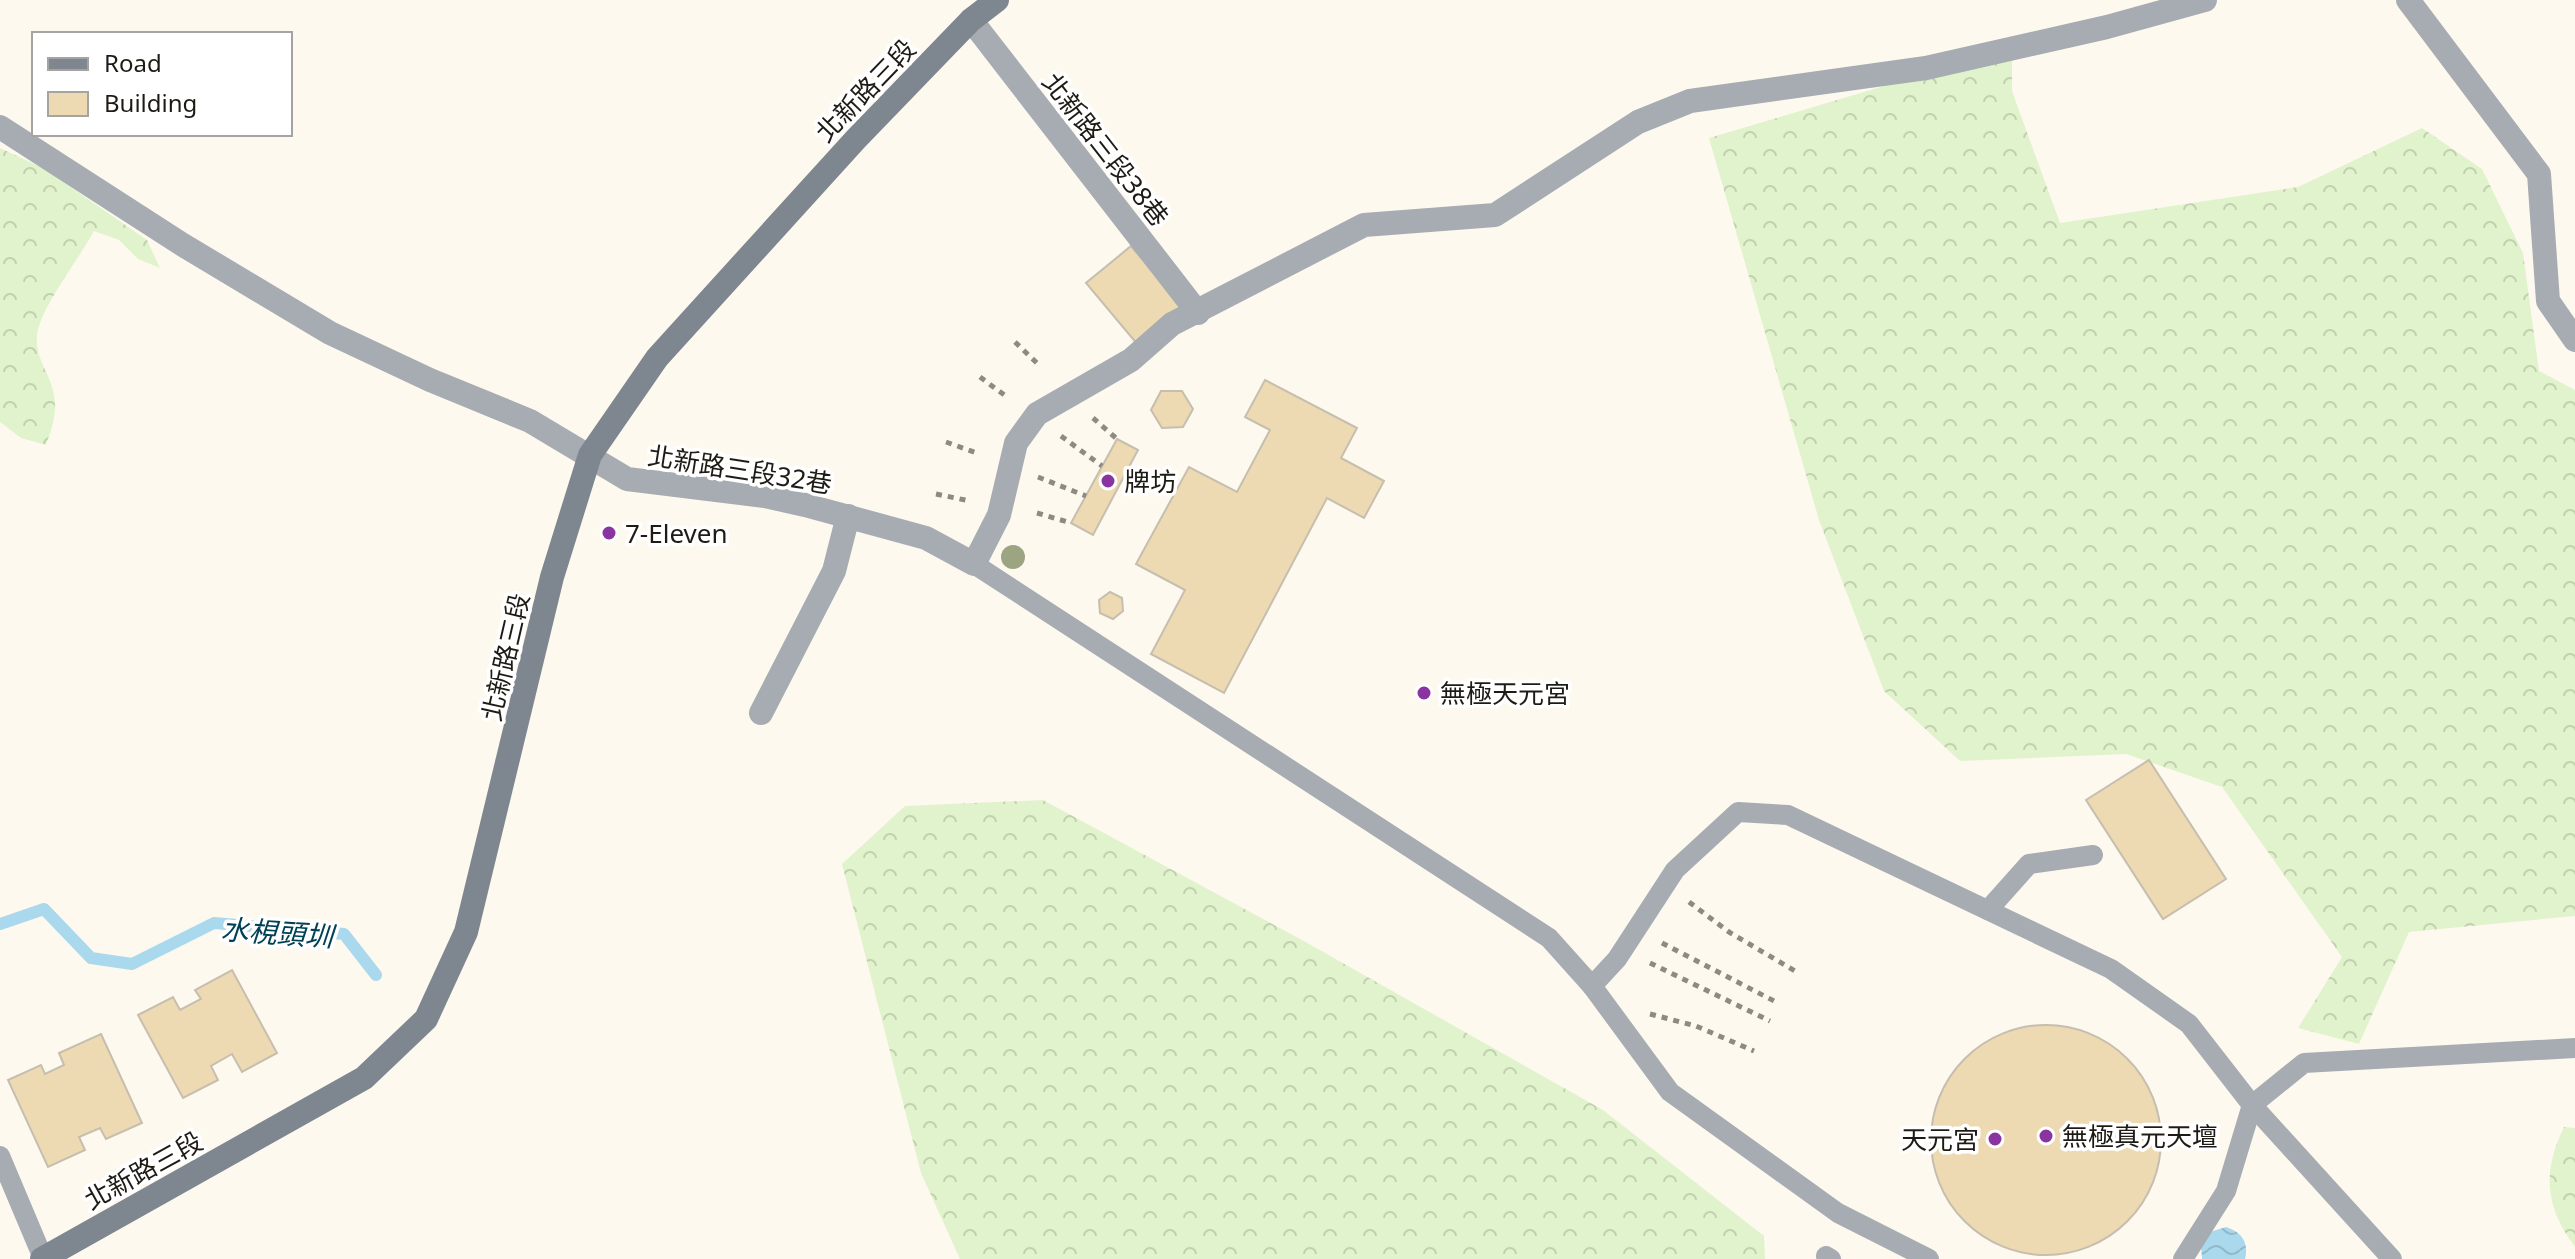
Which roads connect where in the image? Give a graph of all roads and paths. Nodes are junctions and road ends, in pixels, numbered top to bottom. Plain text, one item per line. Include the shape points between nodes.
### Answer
1 (997, 0) edge
2 (2205, 0) edge
3 (2408, 0) edge
4 (971, 20) junction
5 (0, 127) edge
6 (1198, 313) junction
7 (2575, 340) edge
8 (1015, 342) dead end
9 (1040, 366) dead end
10 (980, 377) dead end
11 (1007, 397) dead end
12 (1086, 412) dead end
13 (1057, 434) dead end
14 (1117, 439) dead end
15 (946, 442) dead end
16 (977, 453) dead end
17 (590, 455) junction
18 (1102, 466) dead end
19 (1037, 477) dead end
20 (936, 494) dead end
21 (1086, 496) dead end
22 (971, 501) dead end
23 (1037, 513) dead end
24 (848, 516) junction
25 (1071, 523) dead end
26 (974, 564) junction
27 (761, 713) dead end
28 (2093, 855) dead end
29 (1685, 899) dead end
30 (1988, 910) junction
31 (1660, 942) dead end
32 (1650, 963) dead end
33 (1795, 971) dead end
34 (1592, 986) junction
35 (1778, 1003) dead end
36 (1650, 1014) dead end
37 (1770, 1021) dead end
38 (2575, 1048) edge
39 (1754, 1051) dead end
40 (2252, 1105) junction
41 (0, 1156) edge
42 (42, 1259) edge
43 (1929, 1259) edge
44 (2183, 1259) edge
45 (2392, 1259) edge

1 - 4 main road, 北新路三段
2 - 6 street via 1926,68 1690,101 1638,122 1495,215 1364,225
3 - 7 street via 2539,174 2548,301
4 - 6 street, 北新路三段38巷
4 - 17 main road, 北新路三段 via 657,358
5 - 17 street, 北新路三段32巷 via 330,333 530,421
6 - 26 street via 1172,324 1131,360 1037,414 1016,443 999,515
8 - 9 path
10 - 11 path
12 - 14 path
13 - 18 path
15 - 16 path
17 - 24 street, 北新路三段32巷 via 627,479 765,496
17 - 42 main road, 北新路三段 via 552,577 466,932 426,1019 364,1078
19 - 21 path
20 - 22 path
23 - 25 path
24 - 26 street, 北新路三段32巷 via 926,538
24 - 27 street via 834,571
26 - 34 lane via 1549,938
28 - 30 lane via 2029,864
29 - 33 path
30 - 34 lane via 1788,815 1738,812 1675,870 1617,959
30 - 40 lane via 2111,969 2189,1024
31 - 35 path
32 - 37 path
34 - 43 lane via 1670,1092 1838,1213
36 - 39 path via 1696,1026
38 - 40 lane via 2304,1063
40 - 44 lane via 2226,1191
40 - 45 lane
41 - 42 lane

